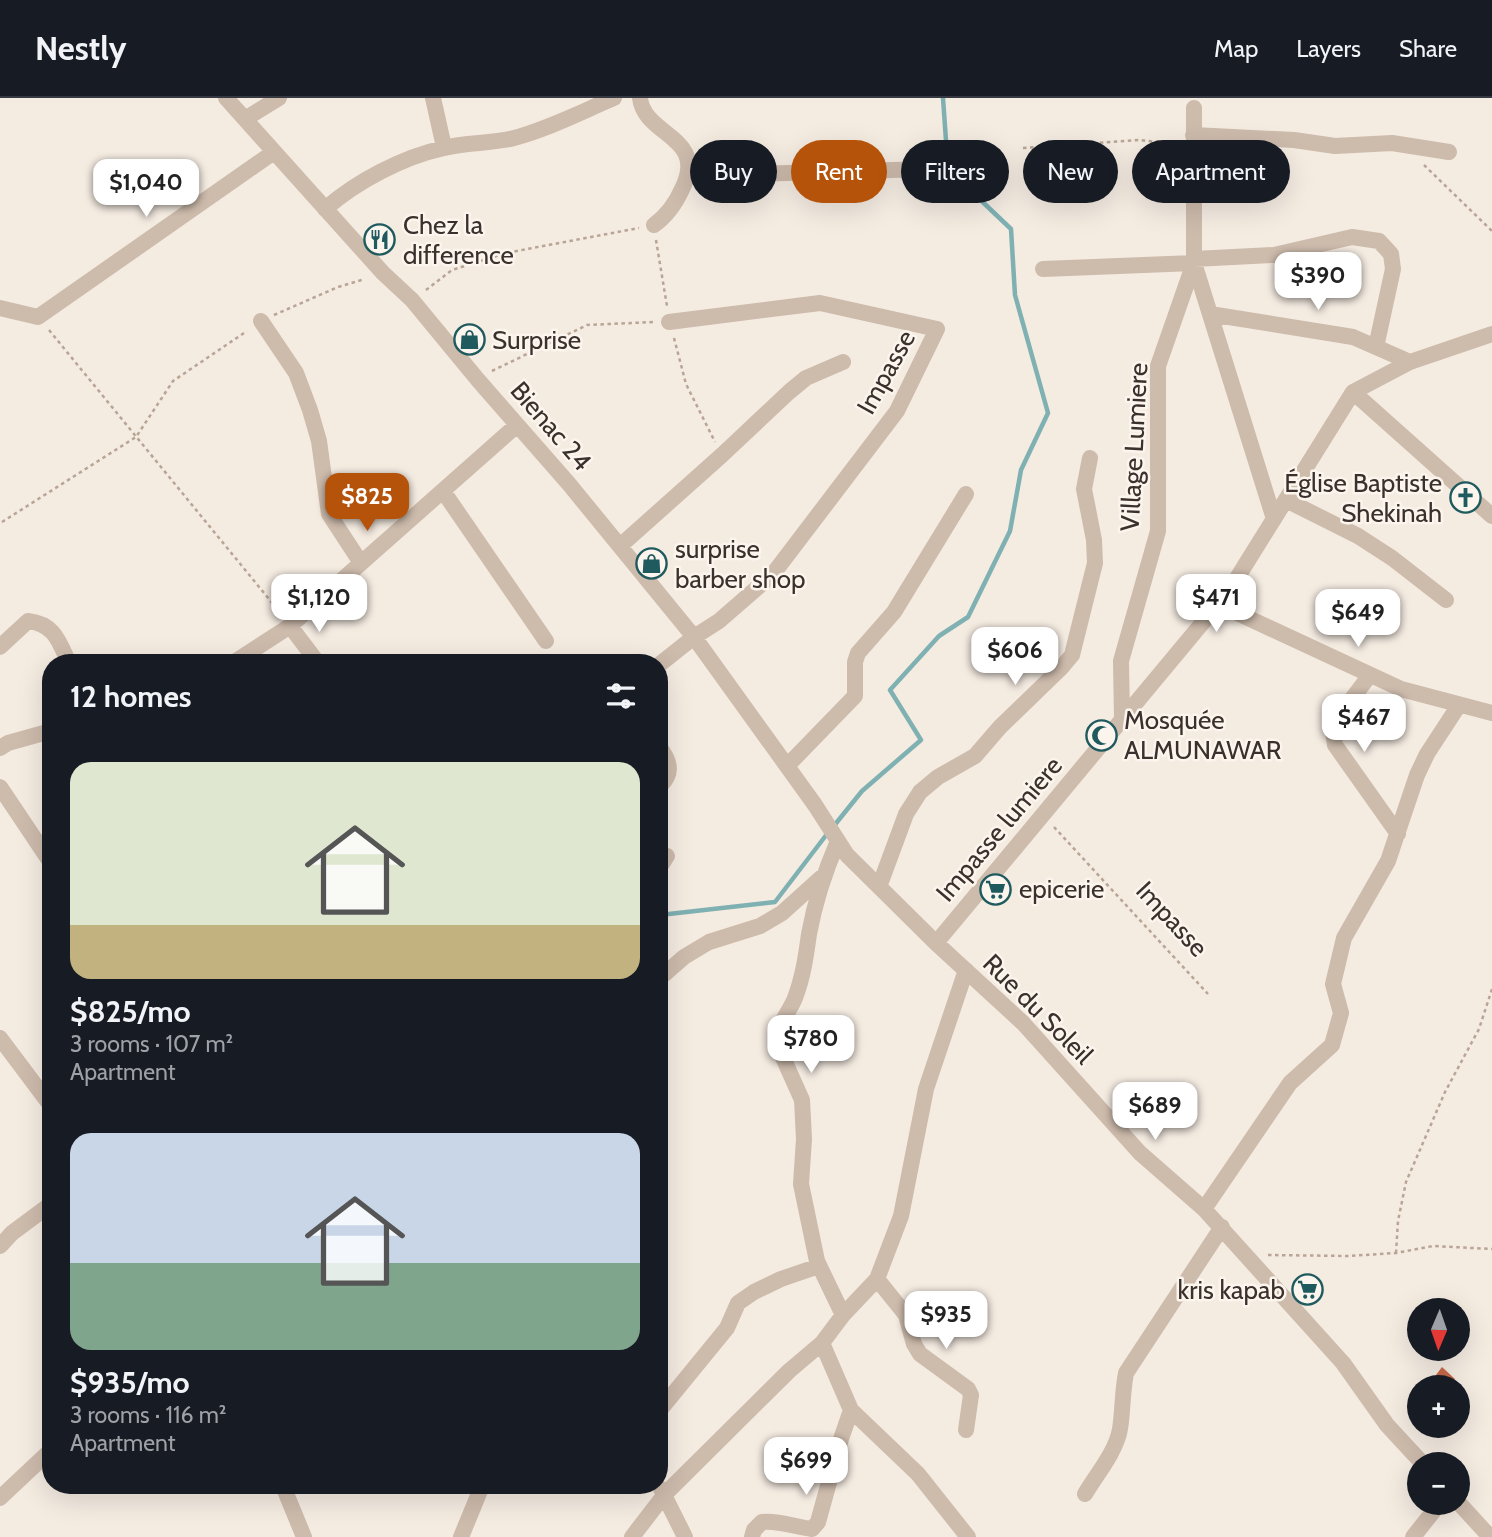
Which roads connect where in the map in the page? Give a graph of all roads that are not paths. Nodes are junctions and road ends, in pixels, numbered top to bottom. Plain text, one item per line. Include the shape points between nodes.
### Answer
1 (226, 98) edge
2 (279, 98) edge
3 (433, 98) edge
4 (614, 98) edge
5 (640, 98) edge
6 (1194, 108) dead end
7 (245, 119) junction
8 (1193, 140) edge
9 (1290, 140) edge
10 (444, 148) junction
11 (274, 152) junction
12 (1449, 152) dead end
13 (901, 170) edge
14 (689, 176) junction
15 (1194, 203) edge
16 (325, 209) junction
17 (654, 225) road end
18 (1194, 261) junction
19 (1043, 269) dead end
20 (0, 307) edge
21 (1210, 314) junction
22 (261, 321) road end
23 (669, 322) road end
24 (1492, 334) edge
25 (1376, 347) junction
26 (843, 362) dead end
27 (1410, 362) junction
28 (1353, 392) junction
29 (517, 425) junction
30 (1090, 458) dead end
31 (443, 491) junction
32 (966, 494) dead end
33 (1286, 500) junction
34 (1492, 516) edge
35 (1274, 519) junction
36 (620, 547) junction
37 (361, 563) junction
38 (1446, 600) dead end
39 (1217, 604) junction
40 (290, 626) junction
41 (694, 637) junction
42 (546, 641) dead end
43 (0, 647) edge
44 (64, 654) edge
45 (247, 654) edge
46 (311, 654) edge
47 (668, 658) edge
48 (1370, 675) junction
49 (1459, 705) junction
50 (1492, 713) edge
51 (1122, 719) junction
52 (42, 734) edge
53 (0, 748) edge
54 (787, 766) junction
55 (0, 787) edge
56 (815, 805) joint
57 (1398, 834) junction
58 (843, 848) junction
59 (42, 850) edge
60 (822, 877) junction
61 (879, 887) junction
62 (936, 943) junction
63 (966, 970) junction
64 (668, 971) edge
65 (0, 1040) edge
66 (42, 1094) edge
67 (1204, 1209) junction
68 (42, 1211) edge
69 (1222, 1227) junction
70 (0, 1246) edge
71 (819, 1266) junction
72 (877, 1279) junction
73 (843, 1315) junction
74 (822, 1343) junction
75 (668, 1400) edge
76 (851, 1410) junction
77 (966, 1430) dead end
78 (1412, 1452) edge
79 (42, 1458) edge
80 (668, 1484) edge
81 (286, 1494) edge
82 (479, 1494) edge
83 (659, 1494) edge
84 (664, 1494) edge
85 (1084, 1494) dead end
86 (0, 1498) edge
87 (1430, 1515) edge
88 (1470, 1515) edge
89 (304, 1537) edge
90 (460, 1537) edge
91 (632, 1537) edge
92 (685, 1537) edge
93 (752, 1537) edge
94 (968, 1537) edge
95 (1413, 1537) edge
96 (1490, 1537) edge

1 - 7 street, Bienac 24
2 - 7 street
3 - 10 street
4 - 10 street via 512,138
5 - 14 street via 644,111 684,149
6 - 8 street, Village Lumiere
7 - 11 street, Bienac 24
9 - 12 street via 1335,146 1392,143
10 - 16 street via 380,173
11 - 16 street, Bienac 24
11 - 20 street via 38,317
13 - 14 street
14 - 17 street via 676,203
15 - 18 street, Village Lumiere
16 - 29 street, Bienac 24 via 412,300
18 - 19 street
18 - 21 street, Village Lumiere
18 - 25 street via 1274,255 1352,237 1380,241 1391,254 1393,269
18 - 51 street, Village Lumiere via 1158,366 1157,531 1121,661
21 - 25 street via 1353,337
21 - 35 street, Village Lumiere
22 - 37 street via 296,373 318,441 329,514
23 - 41 street, Impasse via 820,303 937,329 897,411 773,574
24 - 27 street
25 - 27 street
26 - 36 street via 806,378
27 - 28 street
28 - 33 street, Impasse lumiere
28 - 34 street
29 - 31 street
29 - 36 street, Bienac 24
30 - 61 street via 1084,489 1095,562 1072,655 975,756 920,792 906,814
31 - 37 street
31 - 42 street
32 - 54 street via 894,612 858,653 855,696
33 - 35 street, Impasse lumiere
33 - 38 street via 1358,536
35 - 39 street, Impasse lumiere
36 - 41 street, Bienac 24
37 - 40 street
39 - 48 street
39 - 51 street, Impasse lumiere
40 - 45 street
40 - 46 street
41 - 47 street
41 - 54 street, Bienac 24
43 - 44 street via 28,621 40,622 52,629
48 - 49 street
48 - 57 street via 1331,730 1335,745
49 - 50 street
49 - 57 street via 1417,775
51 - 62 street, Impasse lumiere
52 - 53 street
54 - 56 street, Bienac 24
55 - 59 street
56 - 58 street, Rue du Soleil
57 - 67 street via 1344,938 1333,984 1342,1013 1332,1045 1290,1083
58 - 60 street
58 - 61 street, Rue du Soleil
60 - 64 street via 782,913 760,926 709,942
60 - 71 street via 795,999 776,1032 776,1042 802,1100 801,1184
61 - 62 street, Rue du Soleil
62 - 63 street, Rue du Soleil
63 - 67 street, Rue du Soleil via 1023,1023 1140,1153
63 - 72 street via 926,1089 901,1216
65 - 66 street
67 - 69 street, Rue du Soleil
68 - 70 street
69 - 78 street, Rue du Soleil via 1343,1363
69 - 85 street via 1126,1373 1120,1432
71 - 73 street
71 - 75 street via 781,1279 738,1303 727,1328
72 - 73 street
72 - 77 street via 906,1315 920,1354 968,1389
73 - 74 street
74 - 76 street
74 - 80 street
76 - 93 street via 818,1522 812,1529 762,1522
76 - 94 street via 918,1474
79 - 86 street
81 - 89 street
82 - 90 street
83 - 91 street
84 - 92 street
87 - 95 street
88 - 96 street

